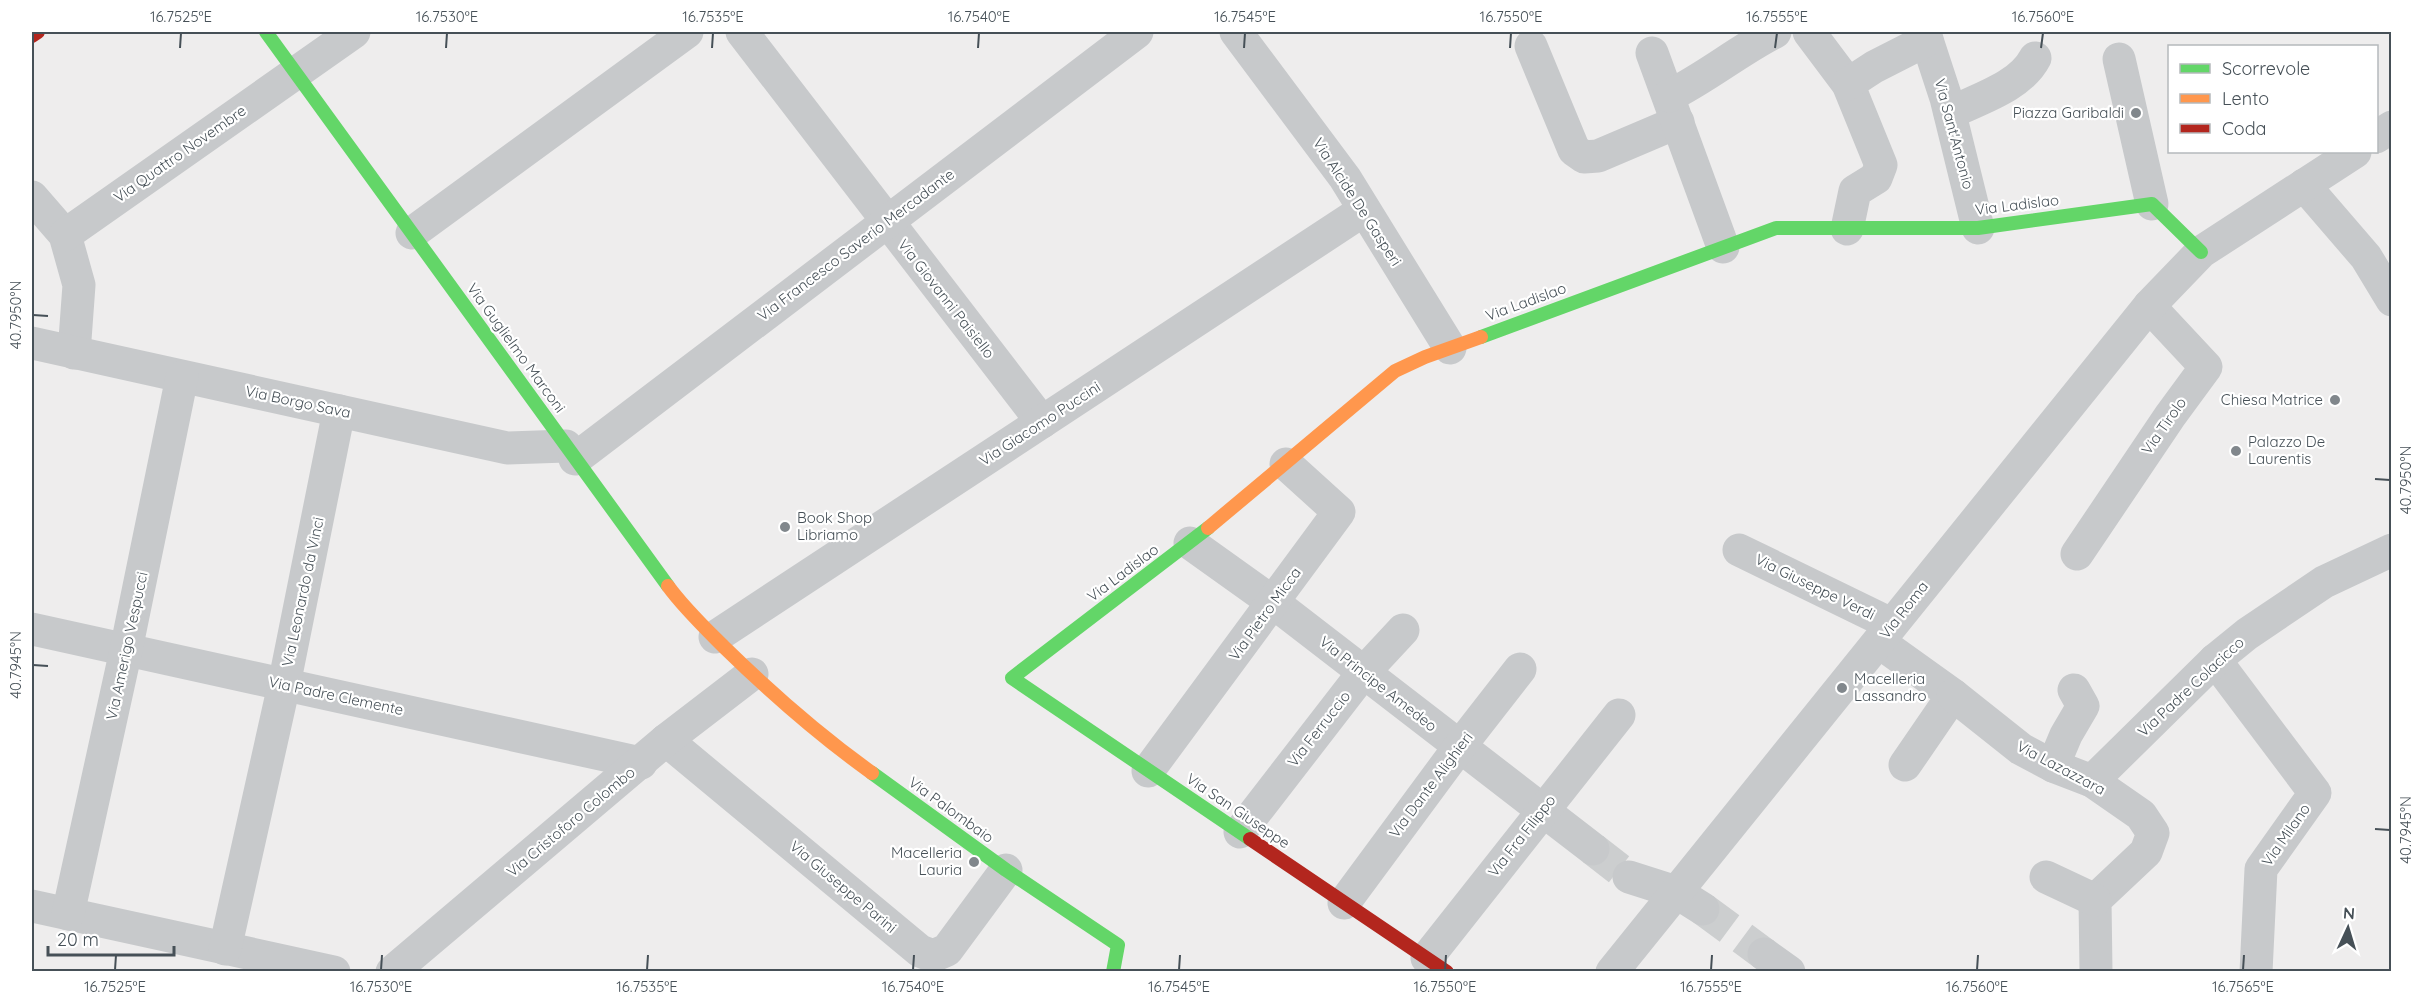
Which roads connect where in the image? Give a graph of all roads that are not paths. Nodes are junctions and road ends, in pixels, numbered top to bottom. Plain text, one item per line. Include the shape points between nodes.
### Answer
1 (38, 32) edge
2 (266, 32) edge
3 (354, 32) edge
4 (687, 32) edge
5 (741, 32) edge
6 (1137, 32) edge
7 (1236, 32) edge
8 (1775, 32) edge
9 (1809, 32) edge
10 (32, 36) edge
11 (1923, 36) edge
12 (1531, 46) dead end
13 (1652, 53) dead end
14 (2035, 58) dead end
15 (2119, 59) dead end
16 (296, 73) junction
17 (1848, 84) junction
18 (1673, 109) junction
19 (1950, 113) junction
20 (2391, 127) edge
21 (2378, 136) edge
22 (2353, 153) edge
23 (2304, 185) junction
24 (32, 197) edge
25 (2152, 204) junction
26 (1364, 210) junction
27 (886, 222) junction
28 (1978, 228) junction
29 (1847, 229) junction
30 (412, 233) junction
31 (65, 235) junction
32 (1723, 247) junction
33 (2201, 252) junction
34 (2391, 300) edge
35 (2150, 306) junction
36 (32, 343) edge
37 (1450, 348) junction
38 (74, 353) junction
39 (182, 378) junction
40 (339, 411) junction
41 (1042, 422) junction
42 (571, 452) junction
43 (1286, 465) junction
44 (1190, 543) junction
45 (1739, 550) dead end
46 (2391, 550) edge
47 (2077, 554) dead end
48 (1274, 603) junction
49 (32, 629) edge
50 (1403, 630) dead end
51 (1885, 633) junction
52 (715, 637) junction
53 (126, 650) junction
54 (2215, 660) junction
55 (1520, 669) dead end
56 (1363, 673) junction
57 (752, 674) junction
58 (1012, 678) joint
59 (284, 685) junction
60 (2074, 690) dead end
61 (1953, 695) junction
62 (1619, 715) dead end
63 (666, 740) junction
64 (1460, 746) junction
65 (641, 763) junction
66 (1905, 765) dead end
67 (2053, 766) junction
68 (1148, 771) junction
69 (2092, 781) junction
70 (1543, 809) junction
71 (1240, 832) junction
72 (1593, 849) tunnel mouth
73 (1006, 870) junction
74 (1629, 877) tunnel mouth
75 (2046, 877) dead end
76 (2095, 900) junction
77 (1690, 901) junction
78 (1344, 903) junction
79 (32, 906) edge
80 (68, 914) junction
81 (225, 949) junction
82 (1437, 965) edge
83 (317, 970) edge
84 (1112, 971) edge
85 (392, 972) edge
86 (1612, 972) edge
87 (2096, 972) edge
88 (2256, 972) edge

1 - 10 street
2 - 16 street, Via Guglielmo Marconi
3 - 16 street, Via Quattro Novembre
4 - 30 street
5 - 27 street, Via Giovanni Paisiello
6 - 27 street, Via Francesco Saverio Mercadante
7 - 26 street, Via Alcide De Gasperi via 1345,178
8 - 18 street via 1699,81
9 - 17 street
11 - 17 street, Via Sant'Antonio
11 - 19 street, Via Sant'Antonio
12 - 18 street via 1574,150 1584,157 1598,156
13 - 18 street
14 - 19 street via 2029,70 2016,80
15 - 25 street
16 - 30 street, Via Guglielmo Marconi
16 - 31 street, Via Quattro Novembre
17 - 29 street via 1881,165 1876,178 1855,191
18 - 32 street
19 - 28 street, Via Sant'Antonio
20 - 21 street
22 - 23 street, Via Roma
23 - 33 street, Via Roma
23 - 34 street via 2366,256
24 - 31 street
25 - 28 street, Via Ladislao
25 - 33 street
26 - 37 street, Via Alcide De Gasperi
26 - 41 street, Via Giacomo Puccini
27 - 41 street, Via Giovanni Paisiello
27 - 42 street, Via Francesco Saverio Mercadante
28 - 29 street, Via Ladislao
29 - 32 street, Via Ladislao via 1776,228
30 - 42 street, Via Guglielmo Marconi
31 - 38 street via 79,285
32 - 37 street, Via Ladislao
33 - 35 street, Via Roma
35 - 47 street, Via Tirolo via 2206,367
35 - 51 street, Via Roma
36 - 38 street, Via Borgo Sava
37 - 43 street, Via Ladislao via 1395,371
38 - 39 street, Via Borgo Sava
39 - 40 street, Via Borgo Sava
39 - 53 street, Via Amerigo Vespucci
40 - 42 street, Via Borgo Sava via 507,448
40 - 59 street, Via Leonardo da Vinci
41 - 52 street, Via Giacomo Puccini
42 - 52 street, Via Guglielmo Marconi via 681,604
43 - 44 street, Via Ladislao
43 - 48 street, Via Pietro Micca via 1339,512
44 - 48 street, Via Principe Amedeo
44 - 58 street, Via Ladislao
45 - 51 street, Via Giuseppe Verdi
46 - 54 street, Via Padre Colacicco via 2324,582
48 - 56 street, Via Principe Amedeo
48 - 68 street, Via Pietro Micca
49 - 53 street, Via Padre Clemente
50 - 56 street, Via Ferruccio
51 - 61 street, Via Giuseppe Verdi
51 - 77 street, Via Roma
52 - 57 street, Via Guglielmo Marconi
53 - 59 street, Via Padre Clemente
53 - 80 street, Via Amerigo Vespucci
54 - 69 street, Via Padre Colacicco
54 - 88 street, Via Milano via 2315,793 2261,869
55 - 64 street, Via Dante Alighieri
56 - 64 street, Via Principe Amedeo
56 - 71 street, Via Ferruccio
57 - 63 street, Via Cristoforo Colombo
57 - 73 street, Via Palombaio via 832,744
58 - 68 street, Via San Giuseppe
59 - 65 street, Via Padre Clemente
59 - 81 street, Via Leonardo da Vinci
60 - 67 street via 2083,706
61 - 66 street
61 - 67 street, Via Lazazzara via 2021,749
62 - 70 street, Via Fra Filippo
63 - 65 street, Via Cristoforo Colombo
63 - 73 street, Via Giuseppe Parini via 920,951 933,956 948,950
64 - 70 street, Via Principe Amedeo
64 - 78 street, Via Dante Alighieri
65 - 85 street, Via Cristoforo Colombo
67 - 69 street, Via Lazazzara
68 - 71 street, Via San Giuseppe
69 - 76 street, Via Lazazzara via 2141,815 2152,833 2146,852
70 - 72 street, Via Principe Amedeo
70 - 82 street, Via Fra Filippo
71 - 78 street, Via San Giuseppe
73 - 84 street, Via Palombaio via 1118,945
74 - 77 street
75 - 76 street
76 - 87 street
77 - 86 street, Via Roma
78 - 82 street, Via San Giuseppe
79 - 80 street
80 - 81 street
81 - 83 street

